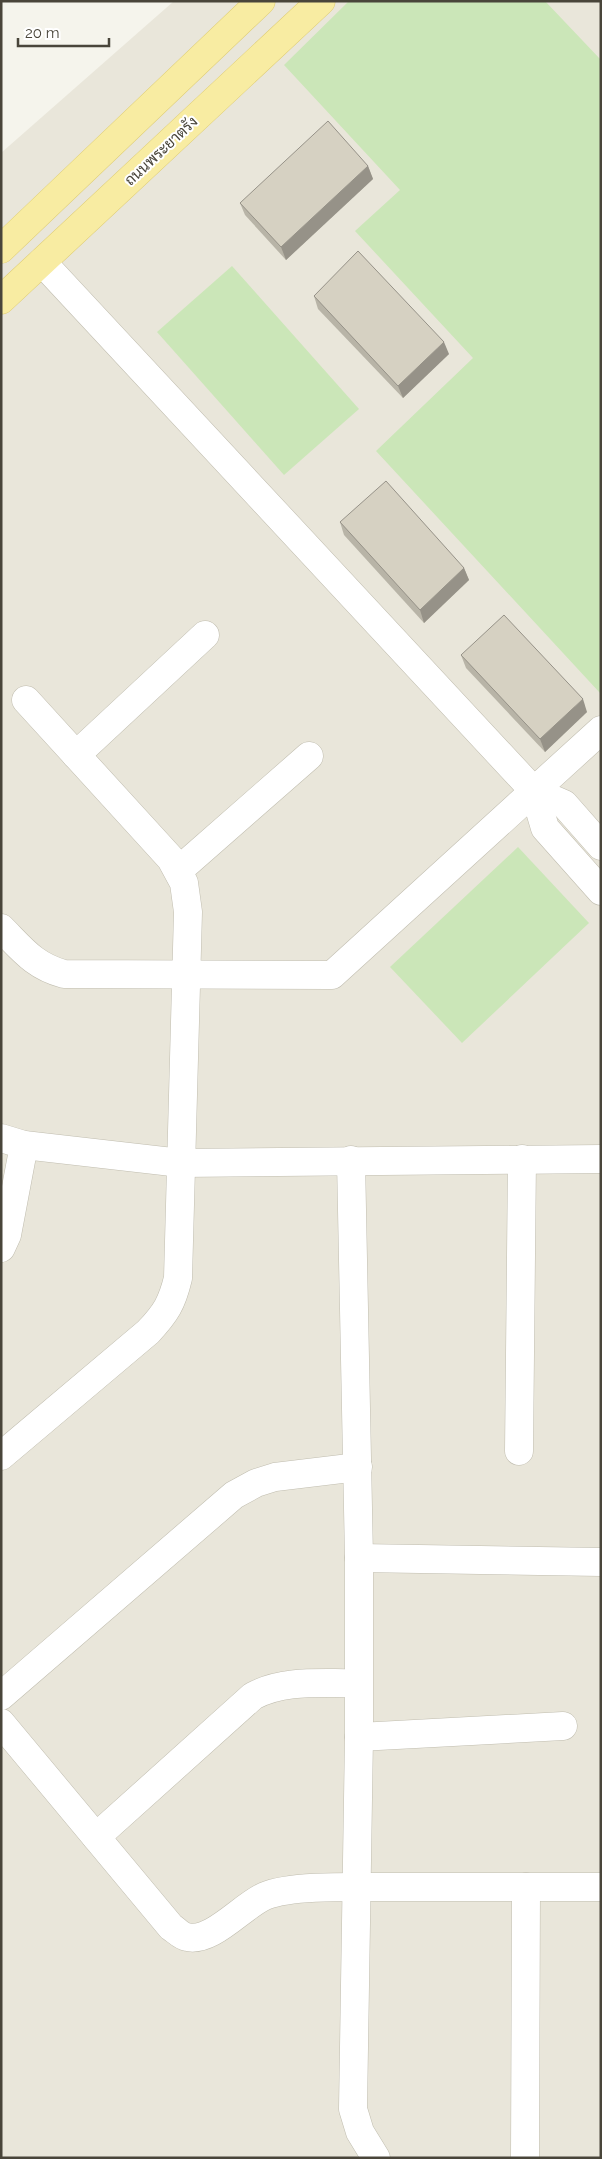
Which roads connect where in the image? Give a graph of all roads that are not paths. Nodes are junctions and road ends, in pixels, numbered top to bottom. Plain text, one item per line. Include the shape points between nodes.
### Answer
1 (261, 1) edge
2 (321, 1) edge
3 (1, 249) edge
4 (42, 262) junction
5 (1, 300) edge
6 (205, 635) dead end
7 (26, 700) dead end
8 (601, 730) edge
9 (76, 755) junction
10 (309, 756) dead end
11 (534, 791) junction
12 (601, 846) edge
13 (179, 870) junction
14 (601, 891) edge
15 (1, 928) edge
16 (186, 975) junction
17 (13, 1142) edge
18 (601, 1159) edge
19 (351, 1160) junction
20 (522, 1160) junction
21 (181, 1163) junction
22 (1, 1248) edge
23 (520, 1451) dead end
24 (1, 1456) edge
25 (358, 1467) junction
26 (359, 1558) junction
27 (601, 1562) edge
28 (358, 1683) junction
29 (1, 1696) edge
30 (1, 1723) edge
31 (563, 1726) dead end
32 (359, 1736) junction
33 (96, 1837) junction
34 (356, 1887) junction
35 (526, 1887) junction
36 (601, 1887) edge
37 (376, 2158) edge
38 (525, 2158) edge

1 - 3 main road
2 - 4 main road, ถนนพระยาตรัง
4 - 5 main road, ถนนพระยาตรัง
4 - 11 street
6 - 9 street
7 - 9 street
8 - 11 street
9 - 13 street
10 - 13 street
11 - 12 street via 564,804
11 - 14 street via 545,828
11 - 16 street via 332,975
13 - 16 street via 188,896
15 - 16 street via 33,960 46,969 64,974
16 - 21 street
17 - 21 street
17 - 22 street via 7,1235
18 - 20 street
19 - 20 street
19 - 21 street
19 - 25 street
20 - 23 street
21 - 24 street via 178,1278 173,1300 164,1316
25 - 26 street
25 - 29 street via 275,1477 234,1495
26 - 27 street
26 - 28 street
28 - 32 street
28 - 33 street via 283,1684 253,1696
30 - 33 street
31 - 32 street
32 - 34 street
33 - 34 street via 171,1927 186,1937 200,1938 215,1931 250,1903 268,1895
34 - 35 street
34 - 37 street via 353,2109 360,2132
35 - 36 street
35 - 38 street

